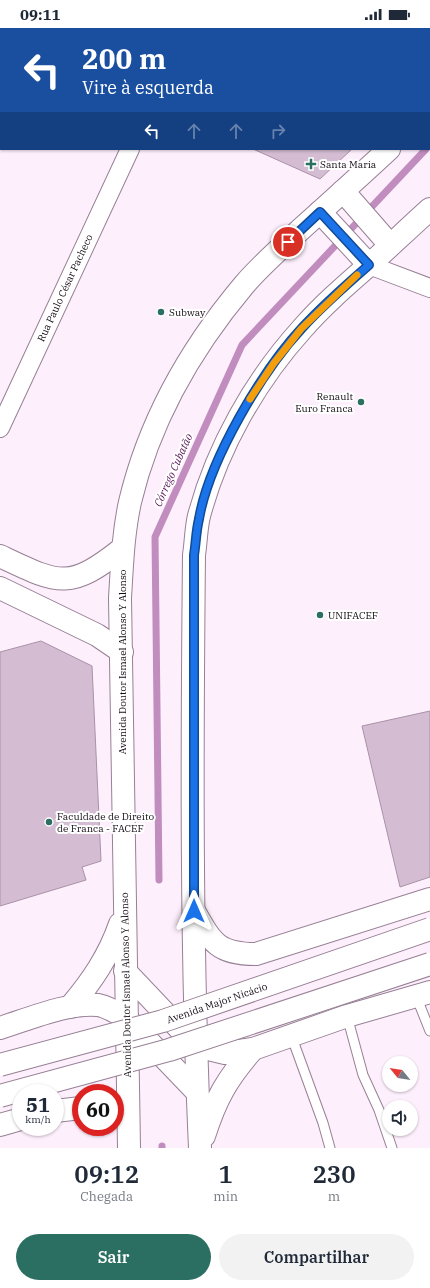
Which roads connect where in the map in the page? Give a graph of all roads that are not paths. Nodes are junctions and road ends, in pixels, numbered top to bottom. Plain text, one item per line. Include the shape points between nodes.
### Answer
1 (130, 150) edge
2 (388, 150) edge
3 (349, 197) junction
4 (430, 209) edge
5 (320, 212) junction
6 (384, 239) junction
7 (362, 259) junction
8 (430, 288) edge
9 (0, 428) edge
10 (123, 548) junction
11 (0, 556) edge
12 (0, 588) edge
13 (122, 652) junction
14 (430, 899) edge
15 (124, 911) junction
16 (194, 911) junction
17 (430, 930) edge
18 (430, 964) edge
19 (125, 971) junction
20 (423, 994) edge
21 (70, 1007) junction
22 (347, 1016) junction
23 (126, 1018) junction
24 (0, 1028) edge
25 (430, 1031) edge
26 (292, 1035) junction
27 (196, 1046) junction
28 (253, 1049) junction
29 (0, 1065) edge
30 (197, 1092) junction
31 (0, 1096) edge
32 (12, 1122) edge
33 (0, 1125) edge
34 (124, 1138) edge
35 (200, 1148) edge
36 (330, 1148) edge
37 (392, 1148) edge

1 - 9 street, Rua Paulo César Pacheco
2 - 3 main road, Avenida Doutor Ismael Alonso Y Alonso
3 - 5 main road, Avenida Doutor Ismael Alonso Y Alonso
3 - 6 main road
4 - 6 main road
5 - 7 main road
5 - 10 main road, Avenida Doutor Ismael Alonso Y Alonso via 245,284 178,380 158,419 140,466 130,503
6 - 7 main road
7 - 8 street
7 - 16 main road via 331,298 301,329 249,400 209,484 199,518 194,563
10 - 11 main road via 82,576 63,579 43,577
10 - 13 main road, Avenida Doutor Ismael Alonso Y Alonso via 120,598
12 - 13 main road via 97,635
13 - 15 main road, Avenida Doutor Ismael Alonso Y Alonso
14 - 16 main road via 256,954 237,954 223,949 206,933
15 - 19 main road, Avenida Doutor Ismael Alonso Y Alonso
15 - 21 main road via 114,943 101,967
16 - 27 main road
17 - 29 main road, Avenida Major Nicácio, bridge via 163,1021
18 - 31 main road, bridge via 169,1050
19 - 23 main road, Avenida Doutor Ismael Alonso Y Alonso
19 - 27 main road
20 - 22 main road
20 - 25 lane
21 - 23 main road via 99,1005
21 - 24 main road
22 - 26 main road
22 - 37 lane via 363,1075
23 - 30 main road
23 - 34 main road, Avenida Doutor Ismael Alonso Y Alonso
26 - 28 main road
26 - 36 lane
27 - 28 main road via 225,1052
27 - 30 main road
28 - 35 main road via 224,1085
30 - 35 main road
32 - 33 main road

